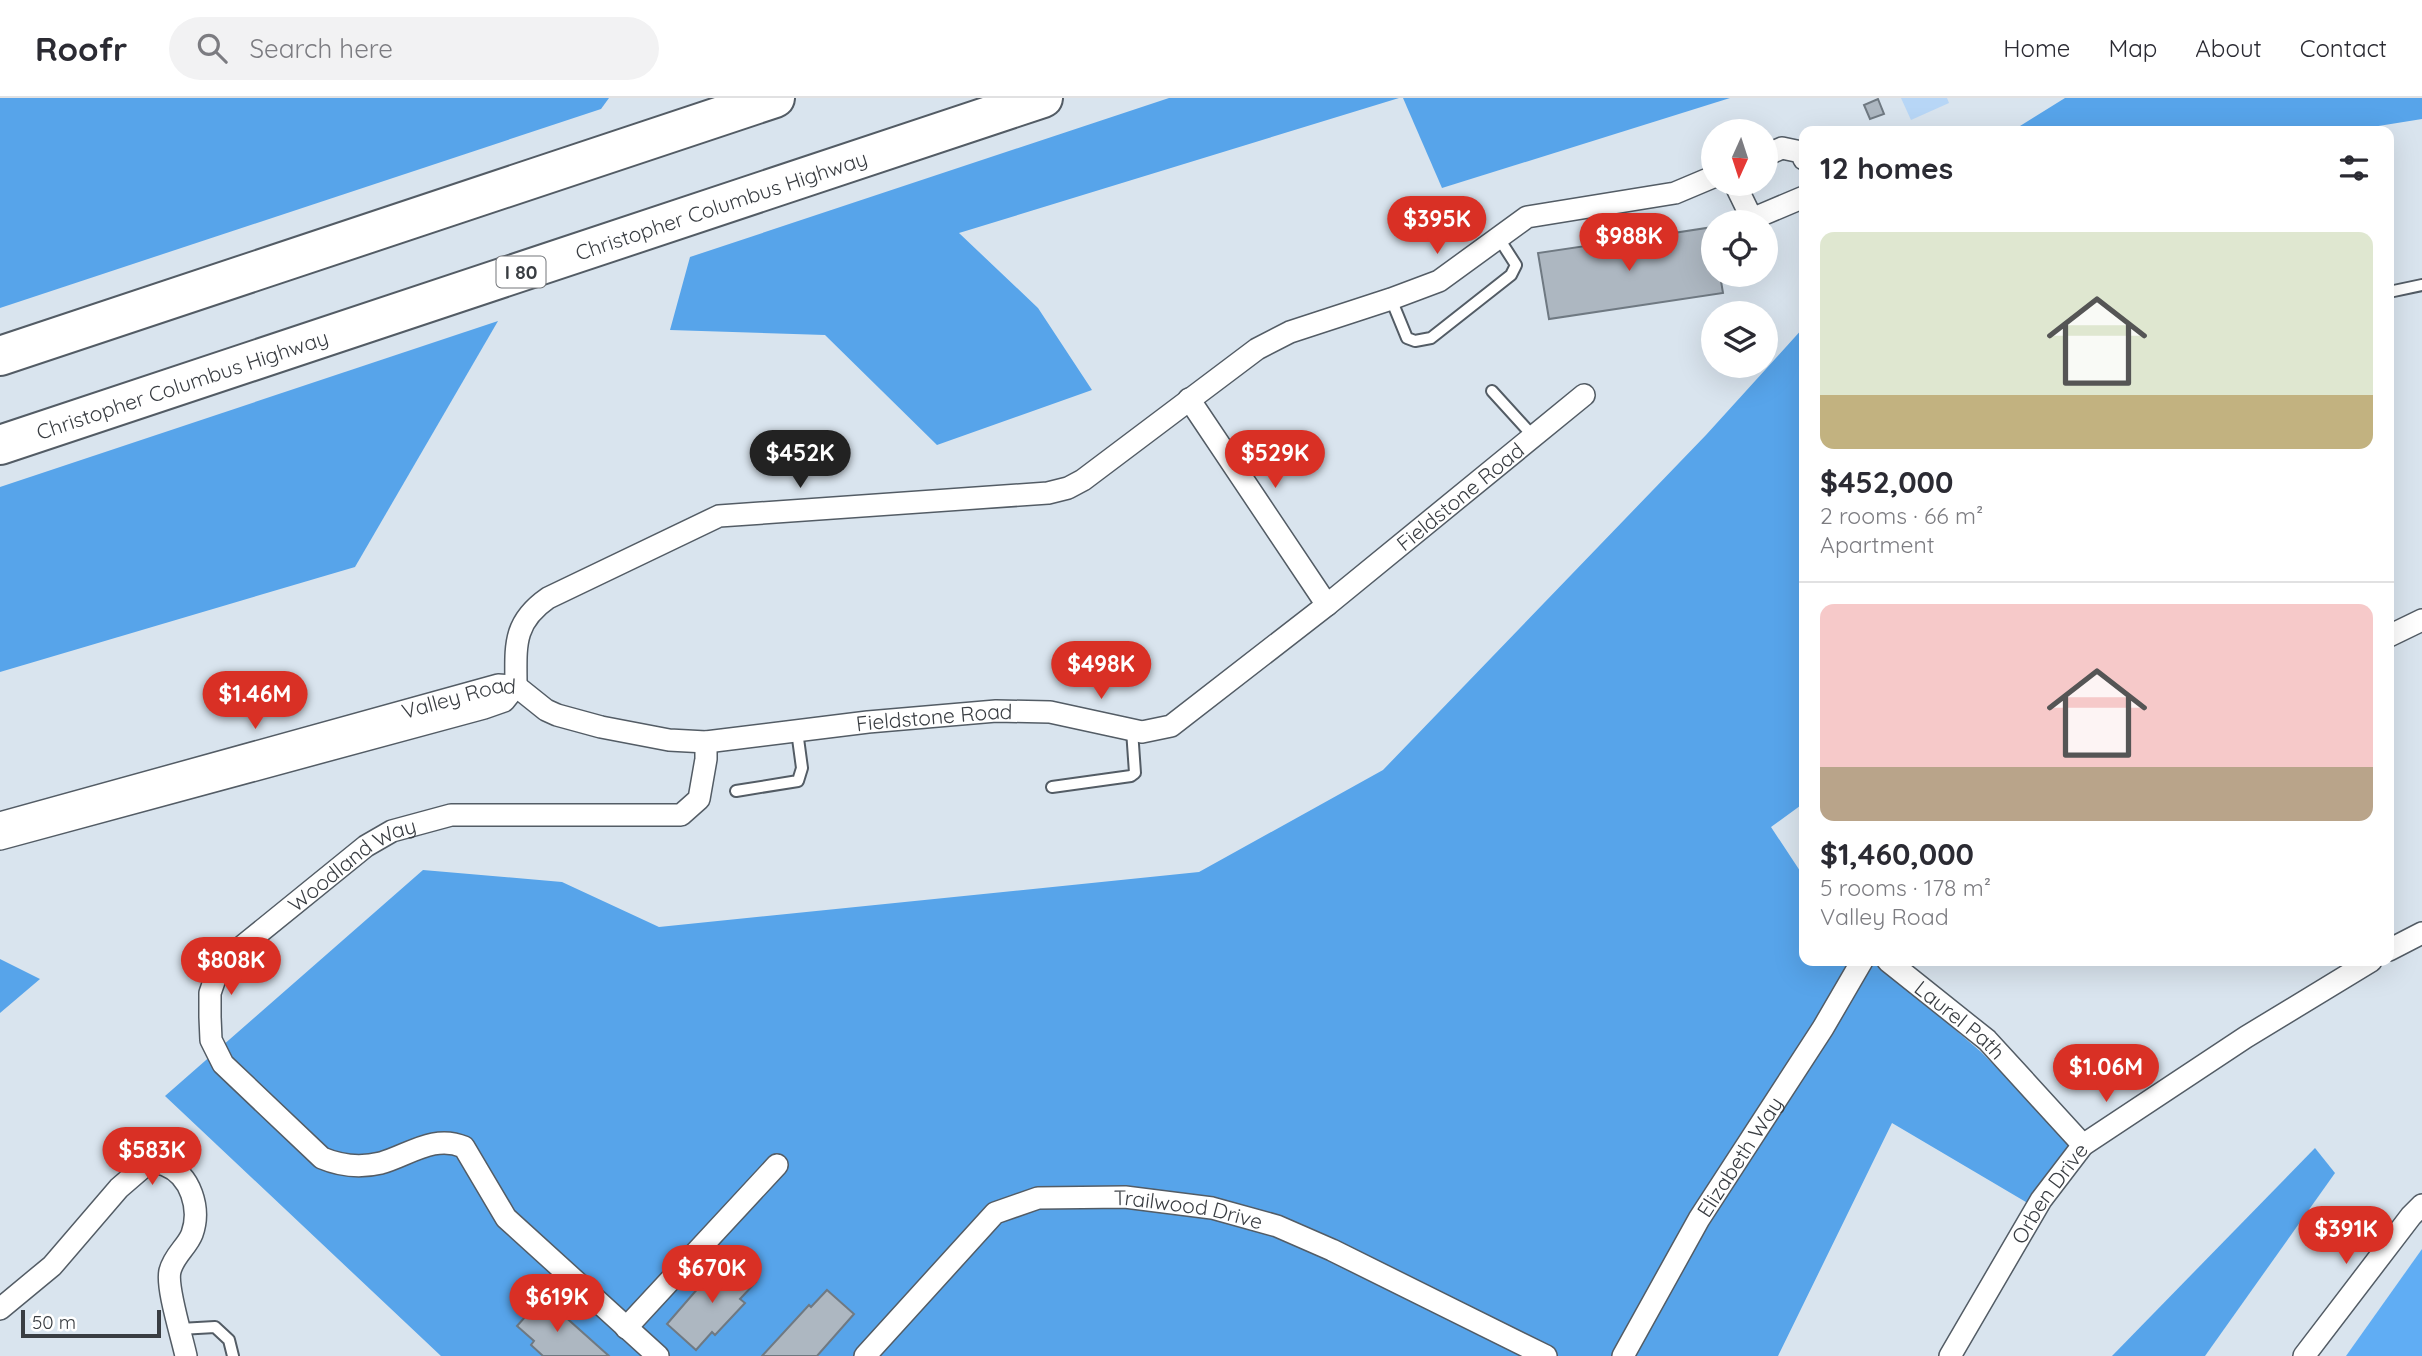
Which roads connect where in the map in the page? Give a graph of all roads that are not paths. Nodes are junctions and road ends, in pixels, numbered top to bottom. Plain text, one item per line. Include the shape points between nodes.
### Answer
1 (775, 98) edge
2 (1043, 98) edge
3 (1778, 150) edge
4 (1799, 152) edge
5 (1701, 182) edge
6 (1741, 196) edge
7 (1799, 199) edge
8 (1497, 237) junction
9 (2422, 285) edge
10 (2394, 291) edge
11 (1391, 299) junction
12 (0, 356) edge
13 (1492, 391) dead end
14 (1584, 395) dead end
15 (1189, 399) junction
16 (1533, 436) junction
17 (0, 445) edge
18 (1327, 605) junction
19 (2422, 620) edge
20 (2394, 634) edge
21 (516, 686) junction
22 (1132, 730) junction
23 (797, 731) junction
24 (706, 742) junction
25 (1052, 787) dead end
26 (736, 791) dead end
27 (0, 823) edge
28 (0, 839) edge
29 (2422, 933) edge
30 (2394, 947) edge
31 (1859, 966) edge
32 (1894, 966) edge
33 (2363, 966) edge
34 (2082, 1145) junction
35 (777, 1165) dead end
36 (2422, 1205) edge
37 (0, 1309) edge
38 (626, 1328) junction
39 (180, 1329) junction
40 (186, 1356) edge
41 (233, 1356) edge
42 (658, 1356) edge
43 (865, 1356) edge
44 (1546, 1356) edge
45 (1623, 1356) edge
46 (1950, 1356) edge
47 (2304, 1356) edge

1 - 12 highway
2 - 17 highway, Christopher Columbus Highway / I 80
3 - 4 street
5 - 8 street via 1675,193 1527,218
6 - 7 street via 1752,219
8 - 11 street via 1439,281
8 - 11 lane via 1516,265 1511,275 1431,338 1407,338
9 - 10 lane
11 - 15 street via 1290,332 1257,349
13 - 16 lane
14 - 16 street, Fieldstone Road
15 - 18 street
15 - 21 street via 1083,480 1058,491 719,516 537,605 520,629
16 - 18 street, Fieldstone Road
18 - 22 street, Fieldstone Road via 1171,726
19 - 20 street
21 - 24 street, Fieldstone Road via 557,715 669,740
21 - 27 street, Valley Road via 498,685
21 - 28 street, Valley Road via 504,701 484,708
22 - 23 street, Fieldstone Road via 1050,712 996,711
22 - 25 lane via 1135,773 1131,776
23 - 24 street, Fieldstone Road
23 - 26 lane via 802,768 798,781
24 - 38 street, Woodland Way via 699,799 681,816 452,815 392,831 366,846 239,949 219,967 210,993 211,1040 223,1064 322,1158 341,1165 367,1166 426,1144 453,1142 464,1147 506,1218
29 - 30 street
31 - 45 street, Elizabeth Way via 1699,1219
32 - 34 street, Laurel Path via 1987,1040
33 - 34 street, Orben Drive
34 - 46 street, Orben Drive via 2042,1200
35 - 38 street
36 - 47 street
37 - 39 street via 52,1266 119,1188 148,1163 165,1165 194,1194 192,1235 177,1253 169,1273
38 - 42 street, Woodland Way
39 - 40 street
39 - 41 lane via 215,1327 229,1340
43 - 44 street, Trailwood Drive via 995,1213 1038,1198 1125,1197 1212,1208 1278,1226

